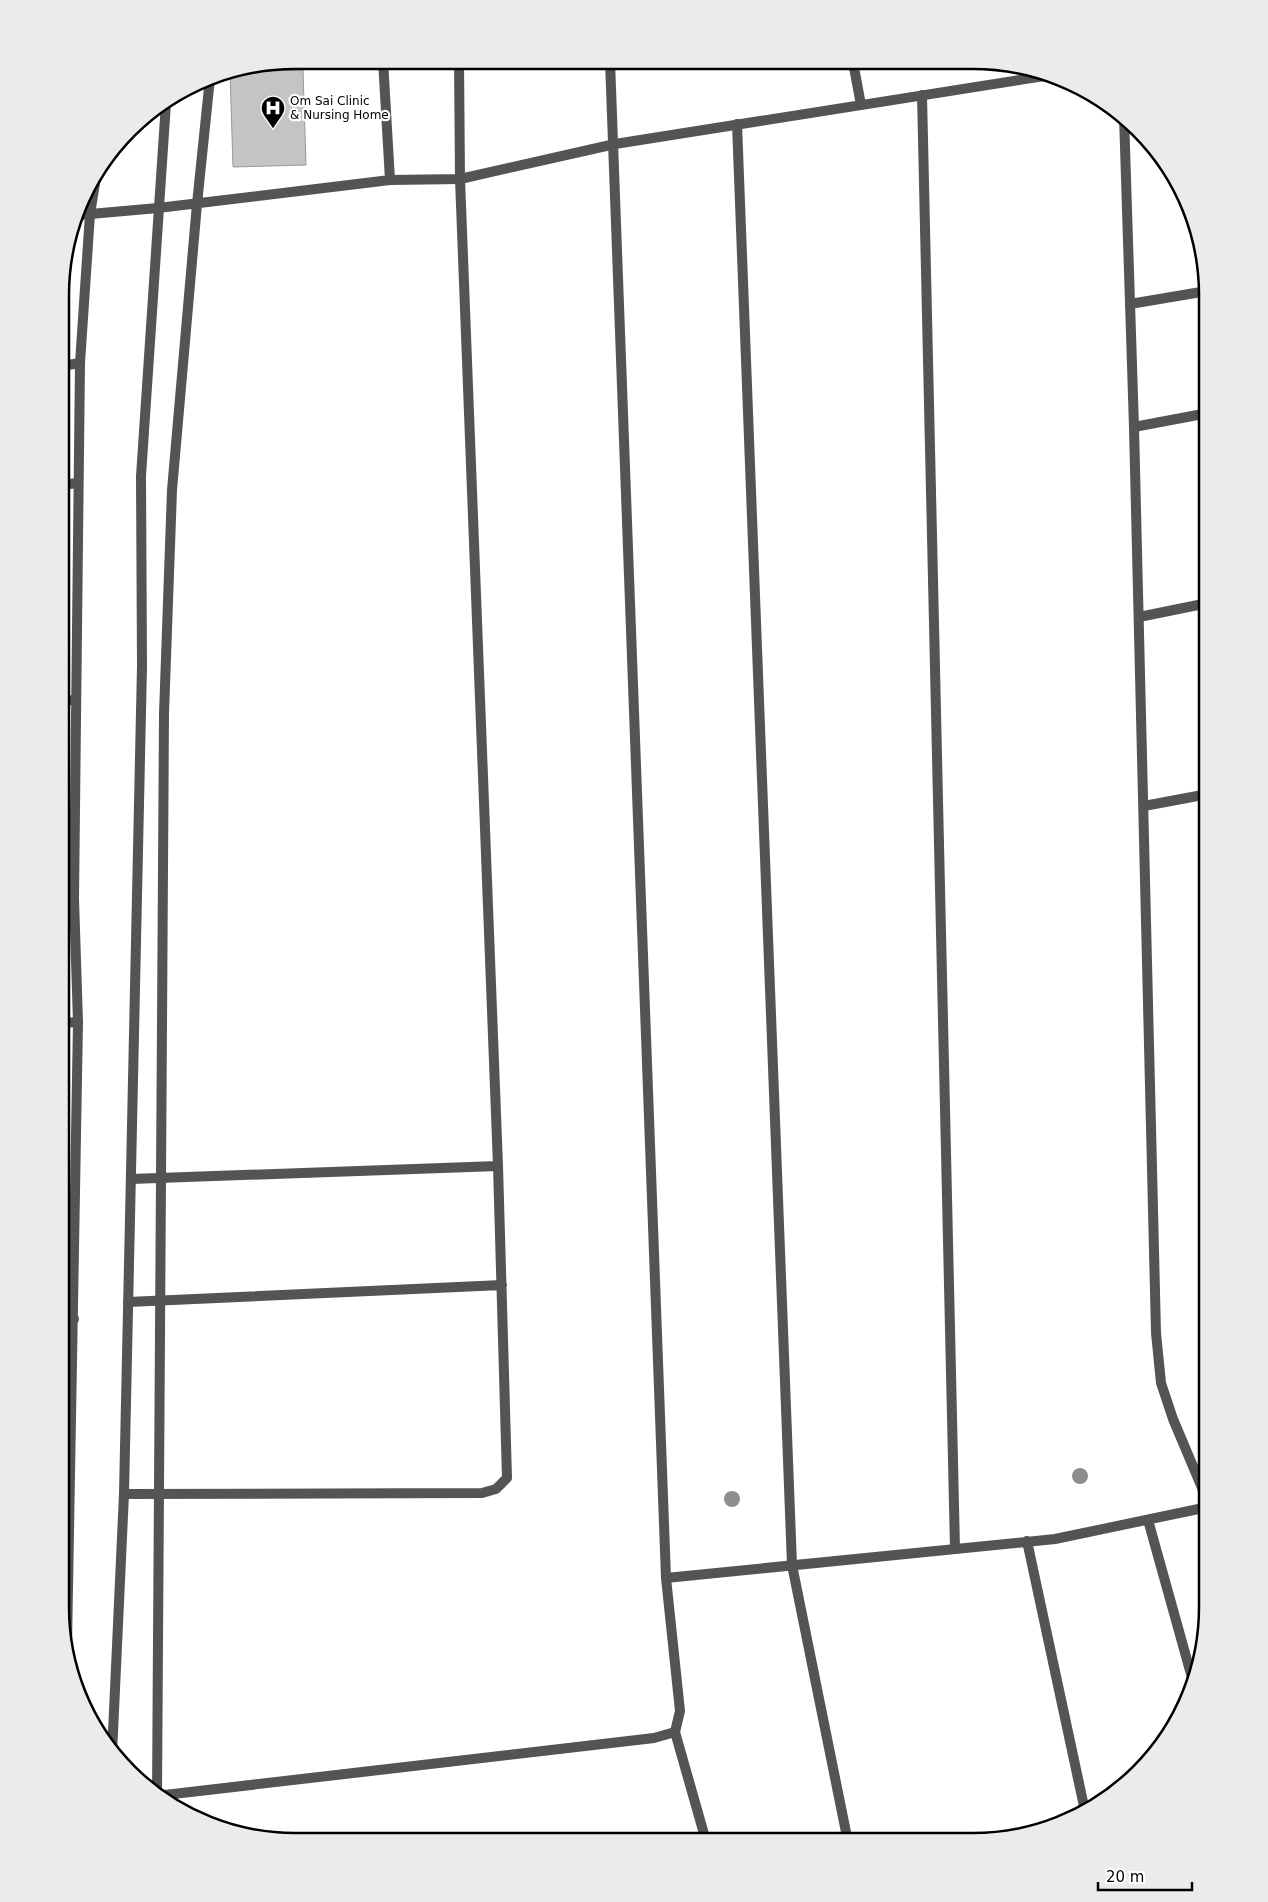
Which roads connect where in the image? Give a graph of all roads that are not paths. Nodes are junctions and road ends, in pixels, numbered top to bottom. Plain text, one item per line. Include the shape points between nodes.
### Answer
1 (384, 69) edge
2 (459, 69) edge
3 (610, 69) edge
4 (854, 69) edge
5 (1036, 77) edge
6 (209, 86) edge
7 (922, 95) junction
8 (861, 105) junction
9 (166, 109) edge
10 (737, 124) junction
11 (1124, 127) edge
12 (615, 144) junction
13 (460, 179) junction
14 (390, 180) junction
15 (93, 193) edge
16 (197, 204) junction
17 (158, 208) junction
18 (90, 214) junction
19 (84, 215) edge
20 (1199, 292) edge
21 (1130, 304) junction
22 (80, 363) junction
23 (69, 365) edge
24 (1199, 415) edge
25 (1134, 427) junction
26 (78, 483) junction
27 (69, 484) edge
28 (1199, 605) edge
29 (1139, 616) junction
30 (69, 700) edge
31 (76, 700) junction
32 (1199, 796) edge
33 (1144, 806) junction
34 (69, 899) edge
35 (74, 899) junction
36 (78, 1022) junction
37 (69, 1023) edge
38 (498, 1166) junction
39 (161, 1178) junction
40 (131, 1179) junction
41 (502, 1285) junction
42 (161, 1300) junction
43 (128, 1302) junction
44 (69, 1319) edge
45 (74, 1319) junction
46 (1199, 1481) edge
47 (124, 1494) junction
48 (160, 1494) junction
49 (1199, 1509) edge
50 (1148, 1520) junction
51 (71, 1525) joint
52 (1027, 1541) junction
53 (955, 1549) junction
54 (792, 1565) junction
55 (666, 1578) junction
56 (69, 1605) edge
57 (1190, 1671) edge
58 (675, 1732) junction
59 (113, 1741) edge
60 (157, 1787) edge
61 (168, 1795) edge
62 (1084, 1804) edge
63 (704, 1833) edge
64 (846, 1833) edge

1 - 14 street
2 - 13 street
3 - 12 street
4 - 8 street
5 - 7 street
6 - 16 street
7 - 8 street
7 - 53 street
8 - 10 street
9 - 17 street
10 - 12 street
10 - 54 street
11 - 21 street
12 - 13 street
12 - 55 street
13 - 14 street
13 - 38 street
14 - 16 street
15 - 18 street
16 - 17 street
16 - 39 street via 171,520 164,714
17 - 18 street
17 - 40 street via 141,476 142,676
18 - 19 street
18 - 22 street
20 - 21 street
21 - 25 street
22 - 23 street
22 - 26 street
24 - 25 street
25 - 29 street
26 - 27 street
26 - 31 street
28 - 29 street
29 - 33 street
30 - 31 street
31 - 35 street
32 - 33 street
33 - 46 street via 1156,1333 1161,1383
34 - 35 street
35 - 36 street
36 - 37 street
36 - 45 street
38 - 39 street
38 - 41 street
39 - 40 street
39 - 42 street
40 - 43 street
41 - 42 street
41 - 48 street via 508,1462 507,1478 496,1488 482,1493
42 - 43 street
42 - 48 street
43 - 47 street
44 - 45 street
45 - 51 street
47 - 48 street
47 - 59 street
48 - 60 street
49 - 50 street
50 - 52 street
50 - 57 street
51 - 56 street
52 - 53 street
52 - 62 street
53 - 54 street
54 - 55 street
54 - 64 street
55 - 58 street via 680,1711
58 - 61 street via 654,1738
58 - 63 street

